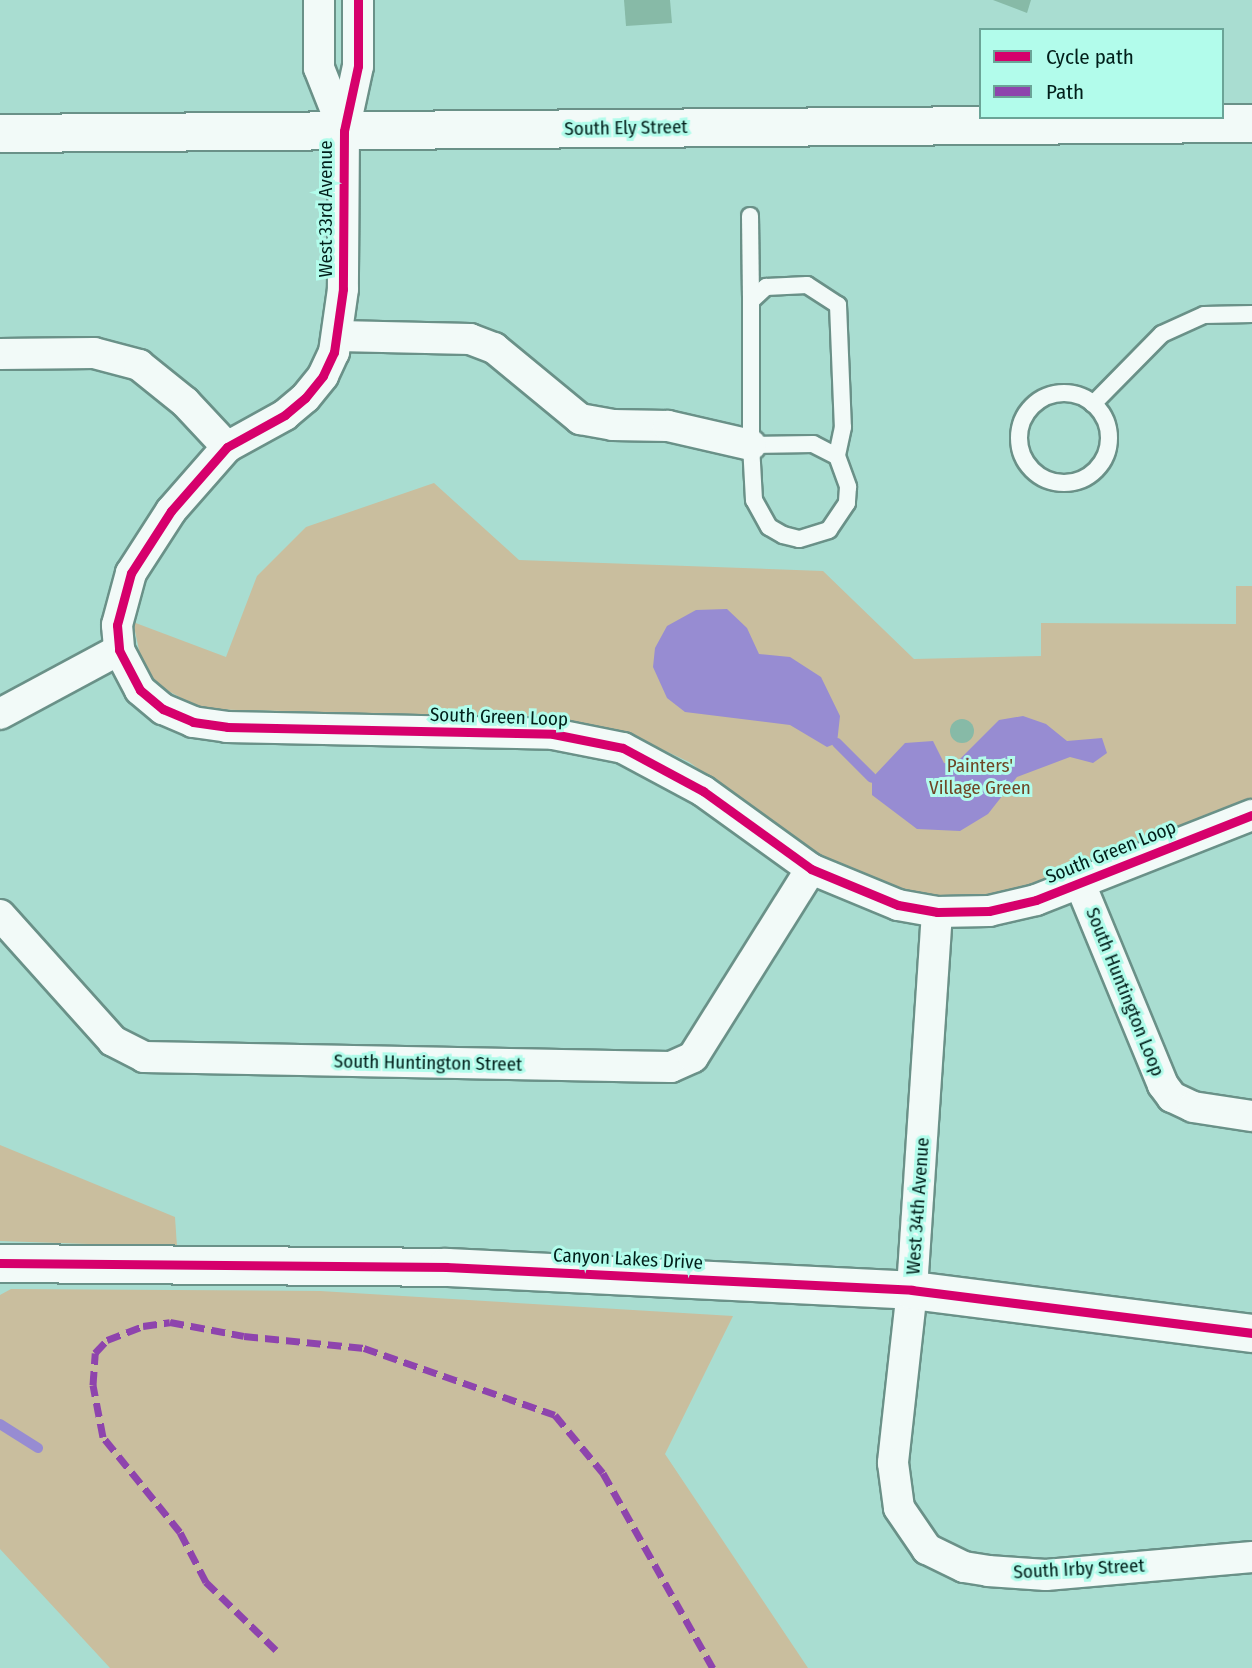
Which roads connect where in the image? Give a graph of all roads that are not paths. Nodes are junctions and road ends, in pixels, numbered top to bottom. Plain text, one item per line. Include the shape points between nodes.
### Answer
1 (319, 0) edge
2 (358, 0) edge
3 (1252, 123) edge
4 (344, 131) junction
5 (0, 133) edge
6 (750, 216) dead end
7 (751, 301) junction
8 (1252, 314) edge
9 (339, 336) junction
10 (0, 354) edge
11 (1093, 404) junction
12 (751, 445) junction
13 (227, 447) junction
14 (837, 456) junction
15 (120, 650) junction
16 (0, 714) edge
17 (1252, 815) edge
18 (810, 869) junction
19 (1081, 886) junction
20 (937, 912) junction
21 (0, 915) edge
22 (1252, 1116) edge
23 (0, 1263) edge
24 (912, 1290) junction
25 (1252, 1333) edge
26 (916, 1536) joint
27 (1252, 1557) edge

1 - 4 street, West 33rd Avenue via 319,68
2 - 4 street, West 33rd Avenue via 358,66
3 - 4 street, South Ely Street
4 - 5 street, South Ely Street
4 - 9 street, West 33rd Avenue
6 - 7 lane
7 - 12 lane
7 - 14 lane via 766,288 807,285 838,305 843,427
8 - 11 lane via 1204,315 1162,334
9 - 12 street via 470,339 494,348 580,419 668,426
9 - 13 street, South Green Loop via 323,376 305,398 285,415
10 - 13 street via 94,353 139,365 185,402
11 - 11 lane via 1108,428 1105,457 1084,478 1070,483 1041,477 1022,454 1022,424 1028,411 1052,395 1073,395
12 - 14 lane via 813,444
12 - 14 lane via 760,515 776,531 799,539 829,530 844,511 848,487
13 - 15 street, South Green Loop via 171,511 131,573 119,613
15 - 16 street
15 - 18 street, South Green Loop via 140,690 163,709 193,722 227,727 553,734 623,748 703,791
17 - 19 street, South Green Loop
18 - 20 street, South Green Loop via 887,901
18 - 21 street, South Huntington Street via 693,1057 671,1067 144,1056 113,1041
19 - 20 street, South Green Loop via 989,911
19 - 22 street, South Huntington Loop via 1163,1085 1172,1097 1193,1107
20 - 24 street, West 34th Avenue
23 - 24 street, Canyon Lakes Drive via 446,1267
24 - 25 street, Canyon Lakes Drive
24 - 26 street, West 34th Avenue via 893,1463 899,1508
26 - 27 street, South Irby Street via 927,1549 964,1567 1014,1574

